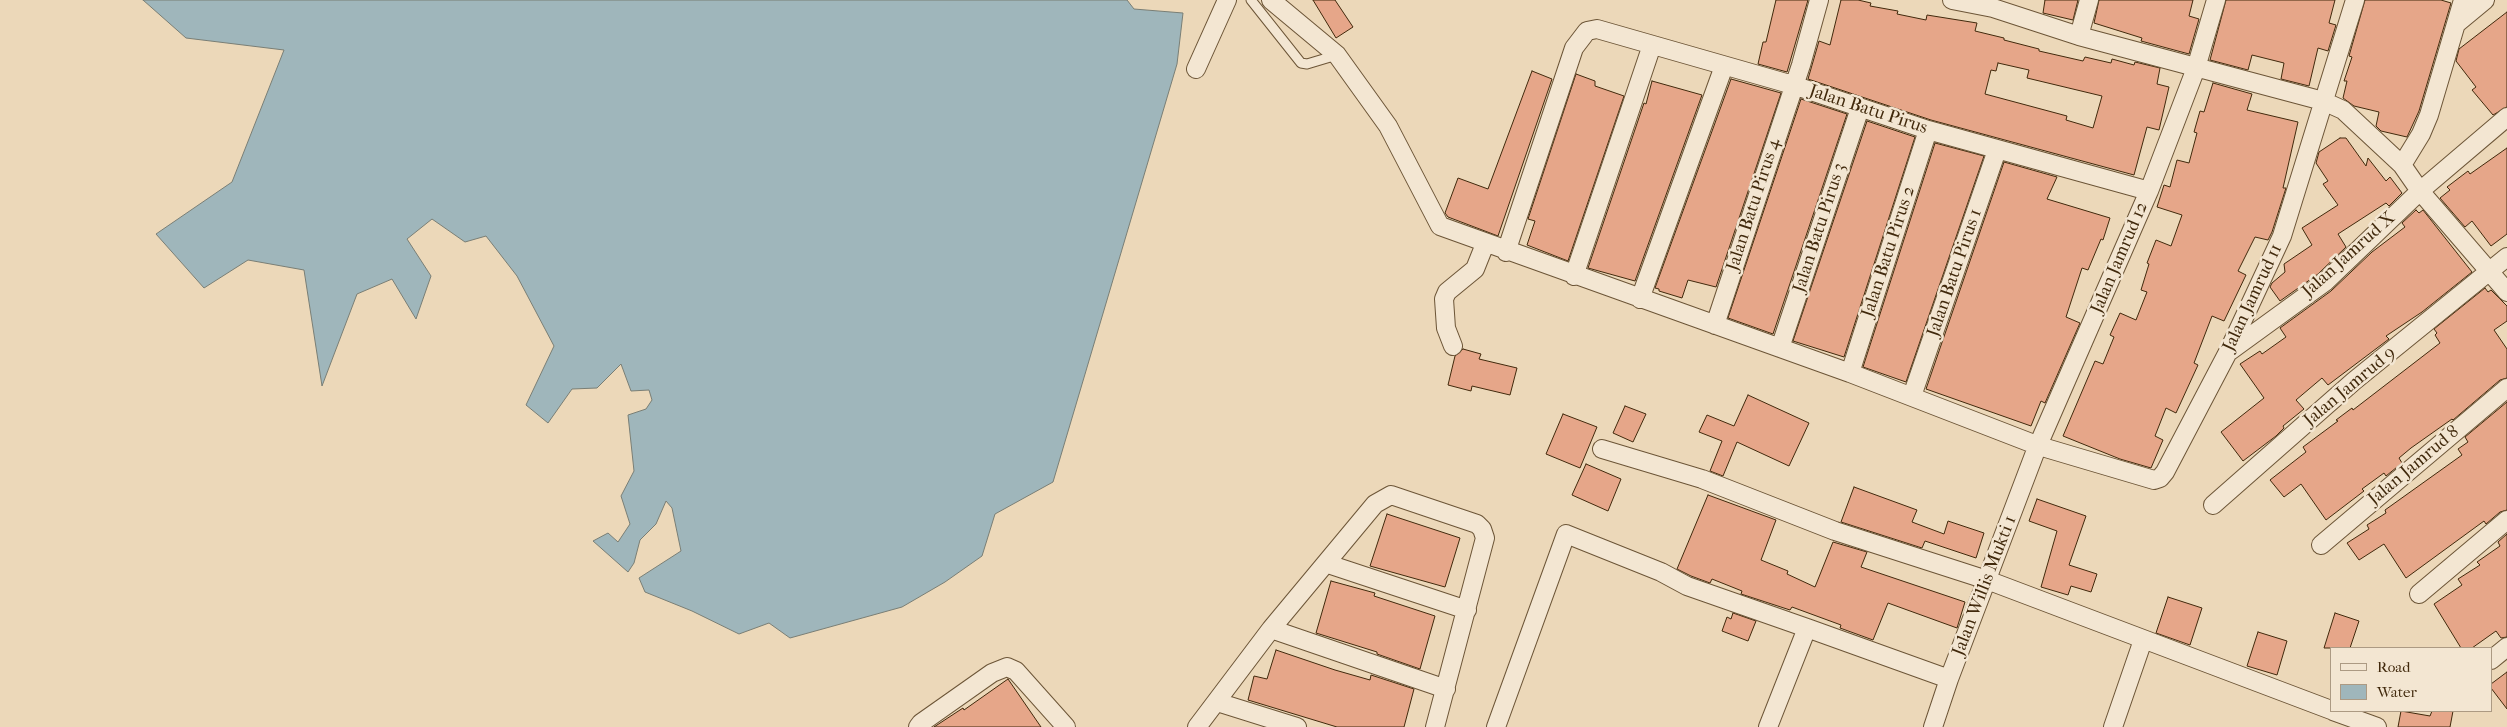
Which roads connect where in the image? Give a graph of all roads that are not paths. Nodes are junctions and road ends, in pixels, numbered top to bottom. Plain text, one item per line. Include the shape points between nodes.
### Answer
1 (1227, 0) edge
2 (1251, 0) edge
3 (1271, 0) edge
4 (1818, 0) edge
5 (1952, 0) edge
6 (2089, 0) edge
7 (2216, 0) edge
8 (2355, 0) edge
9 (2463, 0) edge
10 (2485, 0) edge
11 (1994, 4) edge
12 (2456, 24) junction
13 (2079, 36) junction
14 (1652, 45) junction
15 (1337, 56) junction
16 (1724, 66) junction
17 (2196, 68) junction
18 (1196, 69) dead end
19 (1793, 85) junction
20 (2323, 101) junction
21 (1860, 108) junction
22 (2507, 117) edge
23 (1928, 130) junction
24 (1997, 150) junction
25 (2402, 165) junction
26 (2149, 191) junction
27 (2420, 191) junction
28 (1506, 252) junction
29 (1481, 253) junction
30 (2507, 257) edge
31 (2490, 272) junction
32 (1574, 276) junction
33 (2507, 292) edge
34 (1640, 299) junction
35 (1715, 325) junction
36 (1453, 346) dead end
37 (1780, 348) junction
38 (2228, 352) junction
39 (1850, 373) junction
40 (2507, 388) edge
41 (1912, 396) junction
42 (2038, 448) junction
43 (1602, 449) dead end
44 (2213, 505) dead end
45 (2507, 520) edge
46 (2321, 545) dead end
47 (1328, 564) junction
48 (1987, 580) junction
49 (2419, 594) dead end
50 (1468, 610) junction
51 (1807, 628) junction
52 (1271, 629) junction
53 (2143, 640) junction
54 (2507, 647) edge
55 (2492, 659) edge
56 (1949, 679) junction
57 (1446, 689) junction
58 (1217, 702) junction
59 (2330, 709) edge
60 (2337, 712) edge
61 (1062, 726) edge
62 (918, 727) edge
63 (1197, 727) edge
64 (1297, 727) edge
65 (1435, 727) edge
66 (1496, 727) edge
67 (1768, 727) edge
68 (1933, 727) edge
69 (2113, 727) edge
70 (2376, 727) edge

1 - 18 street
2 - 15 lane via 1301,63
3 - 15 street
4 - 19 street, Jalan Batu Pirus 4
5 - 11 street
6 - 13 street
7 - 17 street, Jalan Jamrud 12
8 - 20 street, Jalan Jamrud 11
9 - 12 street
10 - 12 street
11 - 13 street
12 - 25 street via 2424,128
13 - 17 street
14 - 16 street, Jalan Batu Pirus
14 - 28 street, Jalan Batu Pirus via 1597,29 1587,31 1574,48
14 - 32 street
15 - 29 street via 1388,126 1440,226
16 - 19 street, Jalan Batu Pirus
16 - 34 street
17 - 20 street
17 - 26 street, Jalan Jamrud 12
19 - 21 street, Jalan Batu Pirus
19 - 35 street, Jalan Batu Pirus 4
20 - 25 street via 2343,110
20 - 38 street, Jalan Jamrud 11 via 2282,236
21 - 23 street, Jalan Batu Pirus
21 - 37 street, Jalan Batu Pirus 3
22 - 27 street, Jalan Jamrud X
23 - 24 street, Jalan Batu Pirus
23 - 39 street, Jalan Batu Pirus 2
24 - 26 street, Jalan Batu Pirus
24 - 41 street, Jalan Batu Pirus 1
25 - 27 street
26 - 42 street, Jalan Jamrud 12
27 - 31 street
27 - 38 street, Jalan Jamrud X via 2325,282
28 - 29 street
28 - 32 street
29 - 36 street via 1471,274 1447,292 1444,299 1446,328
30 - 31 street, Jalan Jamrud 9
31 - 33 street
31 - 44 street, Jalan Jamrud 9 via 2354,381
32 - 34 street
34 - 35 street
35 - 37 street
37 - 39 street
38 - 42 street, Jalan Jamrud 11 via 2160,478 2154,480
39 - 41 street
40 - 46 street, Jalan Jamrud 8
41 - 42 street
42 - 48 street, Jalan Willis Mukti 1
43 - 48 street via 1702,479 1835,531
45 - 49 street
47 - 50 street
47 - 50 street via 1375,504 1391,495 1477,524 1482,529 1485,538
47 - 52 street
48 - 53 street
48 - 56 street, Jalan Willis Mukti 1
50 - 57 street
51 - 56 street
51 - 66 street via 1687,586 1661,572 1566,534
51 - 67 street
52 - 57 street
52 - 58 street
53 - 59 street
53 - 69 street
54 - 55 street
56 - 68 street, Jalan Willis Mukti 1
57 - 65 street
58 - 63 street
58 - 64 street
60 - 70 street
61 - 62 street via 1016,671 1007,667 992,673

